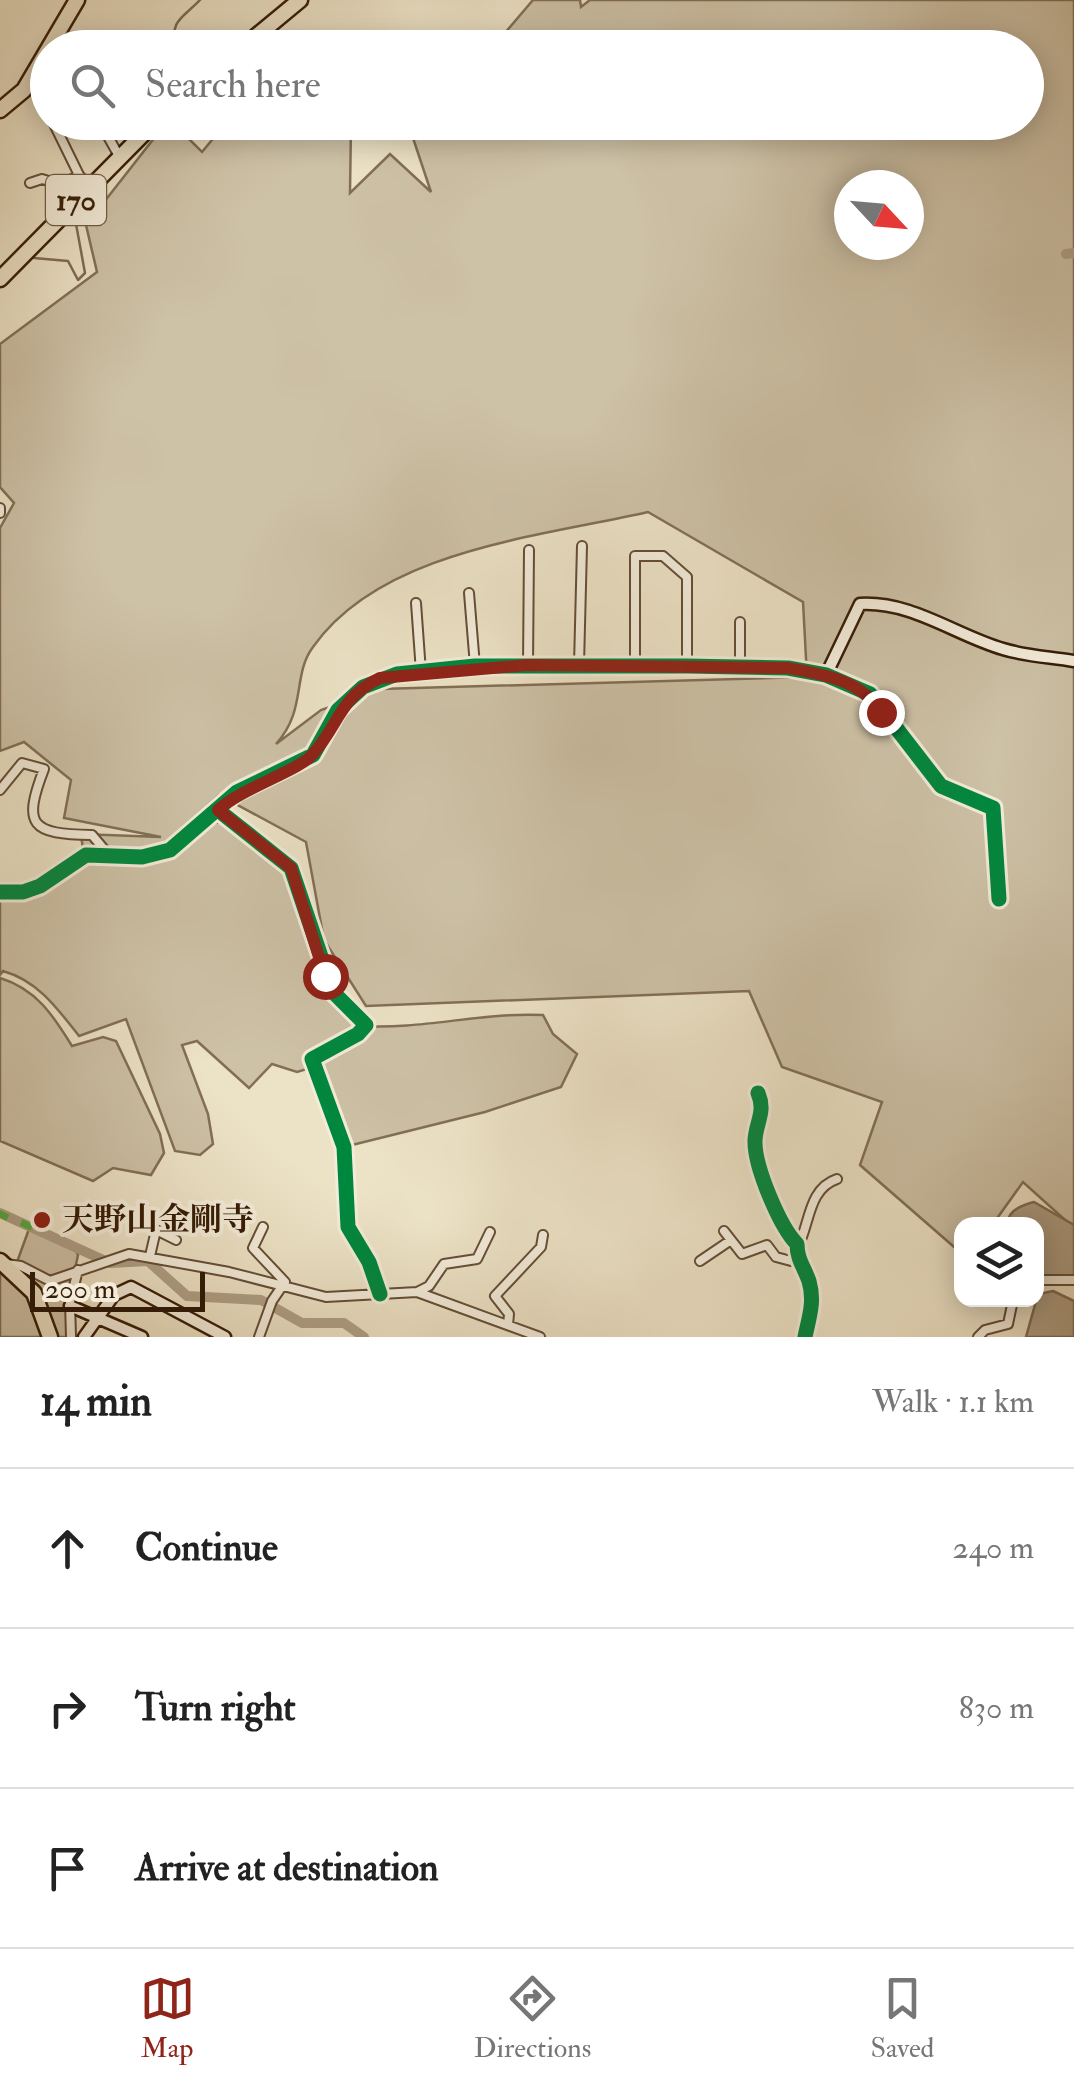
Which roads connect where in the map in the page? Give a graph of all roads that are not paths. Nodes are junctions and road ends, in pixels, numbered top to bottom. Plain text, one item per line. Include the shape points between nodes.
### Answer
1 (76, 0) edge
2 (300, 0) edge
3 (59, 30) edge
4 (264, 30) edge
5 (30, 80) edge
6 (0, 110) edge
7 (62, 140) edge
8 (110, 140) edge
9 (135, 140) edge
10 (118, 156) junction
11 (84, 180) junction
12 (30, 183) dead end
13 (0, 279) edge
14 (582, 546) dead end
15 (529, 550) dead end
16 (469, 593) dead end
17 (416, 603) dead end
18 (740, 622) dead end
19 (1074, 661) edge
20 (528, 665) junction
21 (579, 665) junction
22 (635, 665) junction
23 (475, 666) junction
24 (687, 666) junction
25 (740, 668) junction
26 (422, 672) junction
27 (826, 675) junction
28 (870, 694) joint
29 (0, 790) edge
30 (218, 810) junction
31 (109, 855) junction
32 (0, 892) edge
33 (999, 899) dead end
34 (758, 1093) dead end
35 (837, 1179) dead end
36 (263, 1227) dead end
37 (724, 1231) dead end
38 (490, 1232) dead end
39 (543, 1235) dead end
40 (176, 1240) dead end
41 (732, 1240) junction
42 (797, 1252) junction
43 (150, 1256) junction
44 (700, 1261) dead end
45 (3, 1263) edge
46 (78, 1270) junction
47 (1044, 1280) edge
48 (1074, 1280) edge
49 (281, 1286) junction
50 (429, 1286) junction
51 (417, 1292) junction
52 (380, 1294) junction
53 (443, 1302) junction
54 (70, 1306) junction
55 (1012, 1307) edge
56 (98, 1317) junction
57 (508, 1326) junction
58 (50, 1337) edge
59 (71, 1337) edge
60 (84, 1337) edge
61 (142, 1337) edge
62 (225, 1337) edge
63 (259, 1337) edge
64 (540, 1337) edge
65 (805, 1337) edge
66 (978, 1337) edge

1 - 3 highway
2 - 4 highway
5 - 6 highway
7 - 11 street
8 - 10 street
9 - 10 highway, 170
10 - 11 highway, 170
11 - 12 street
11 - 13 highway, 170
14 - 21 street
15 - 20 street
16 - 23 street
17 - 26 street
18 - 25 street
19 - 27 street via 1005,650 906,609 860,604
20 - 21 street
20 - 23 street
21 - 22 street
22 - 24 street
22 - 24 street via 635,556 663,556 687,577
23 - 26 street
24 - 25 street
25 - 27 street
26 - 30 street via 363,686 338,710 313,755 238,792
27 - 28 street
28 - 33 street via 941,786 993,808
29 - 31 street via 22,763 44,769 30,805 35,821 50,832 92,835
30 - 31 street via 170,850
30 - 52 street via 291,868 333,992 366,1025 312,1059 344,1147 348,1228
31 - 32 street via 86,855 40,886
34 - 42 street via 762,1120 756,1146 767,1192
35 - 42 street via 815,1200
36 - 49 street via 253,1248 276,1269
37 - 41 street
38 - 50 street via 482,1255 444,1264
39 - 57 street via 541,1246 495,1296 510,1317
40 - 43 street via 154,1232
41 - 42 street via 742,1254 767,1245 791,1261
41 - 44 street
42 - 65 street via 810,1285
43 - 46 street via 130,1254
43 - 49 street
45 - 46 street via 50,1281
45 - 58 highway via 34,1293
46 - 54 street
47 - 48 street
49 - 52 street via 326,1297
49 - 63 street
50 - 51 street
50 - 53 street
51 - 52 street
51 - 53 street
53 - 57 street
54 - 56 street
54 - 59 street
55 - 66 street via 1008,1324
56 - 60 street
56 - 61 street
56 - 62 street via 114,1295 137,1288
57 - 64 street

